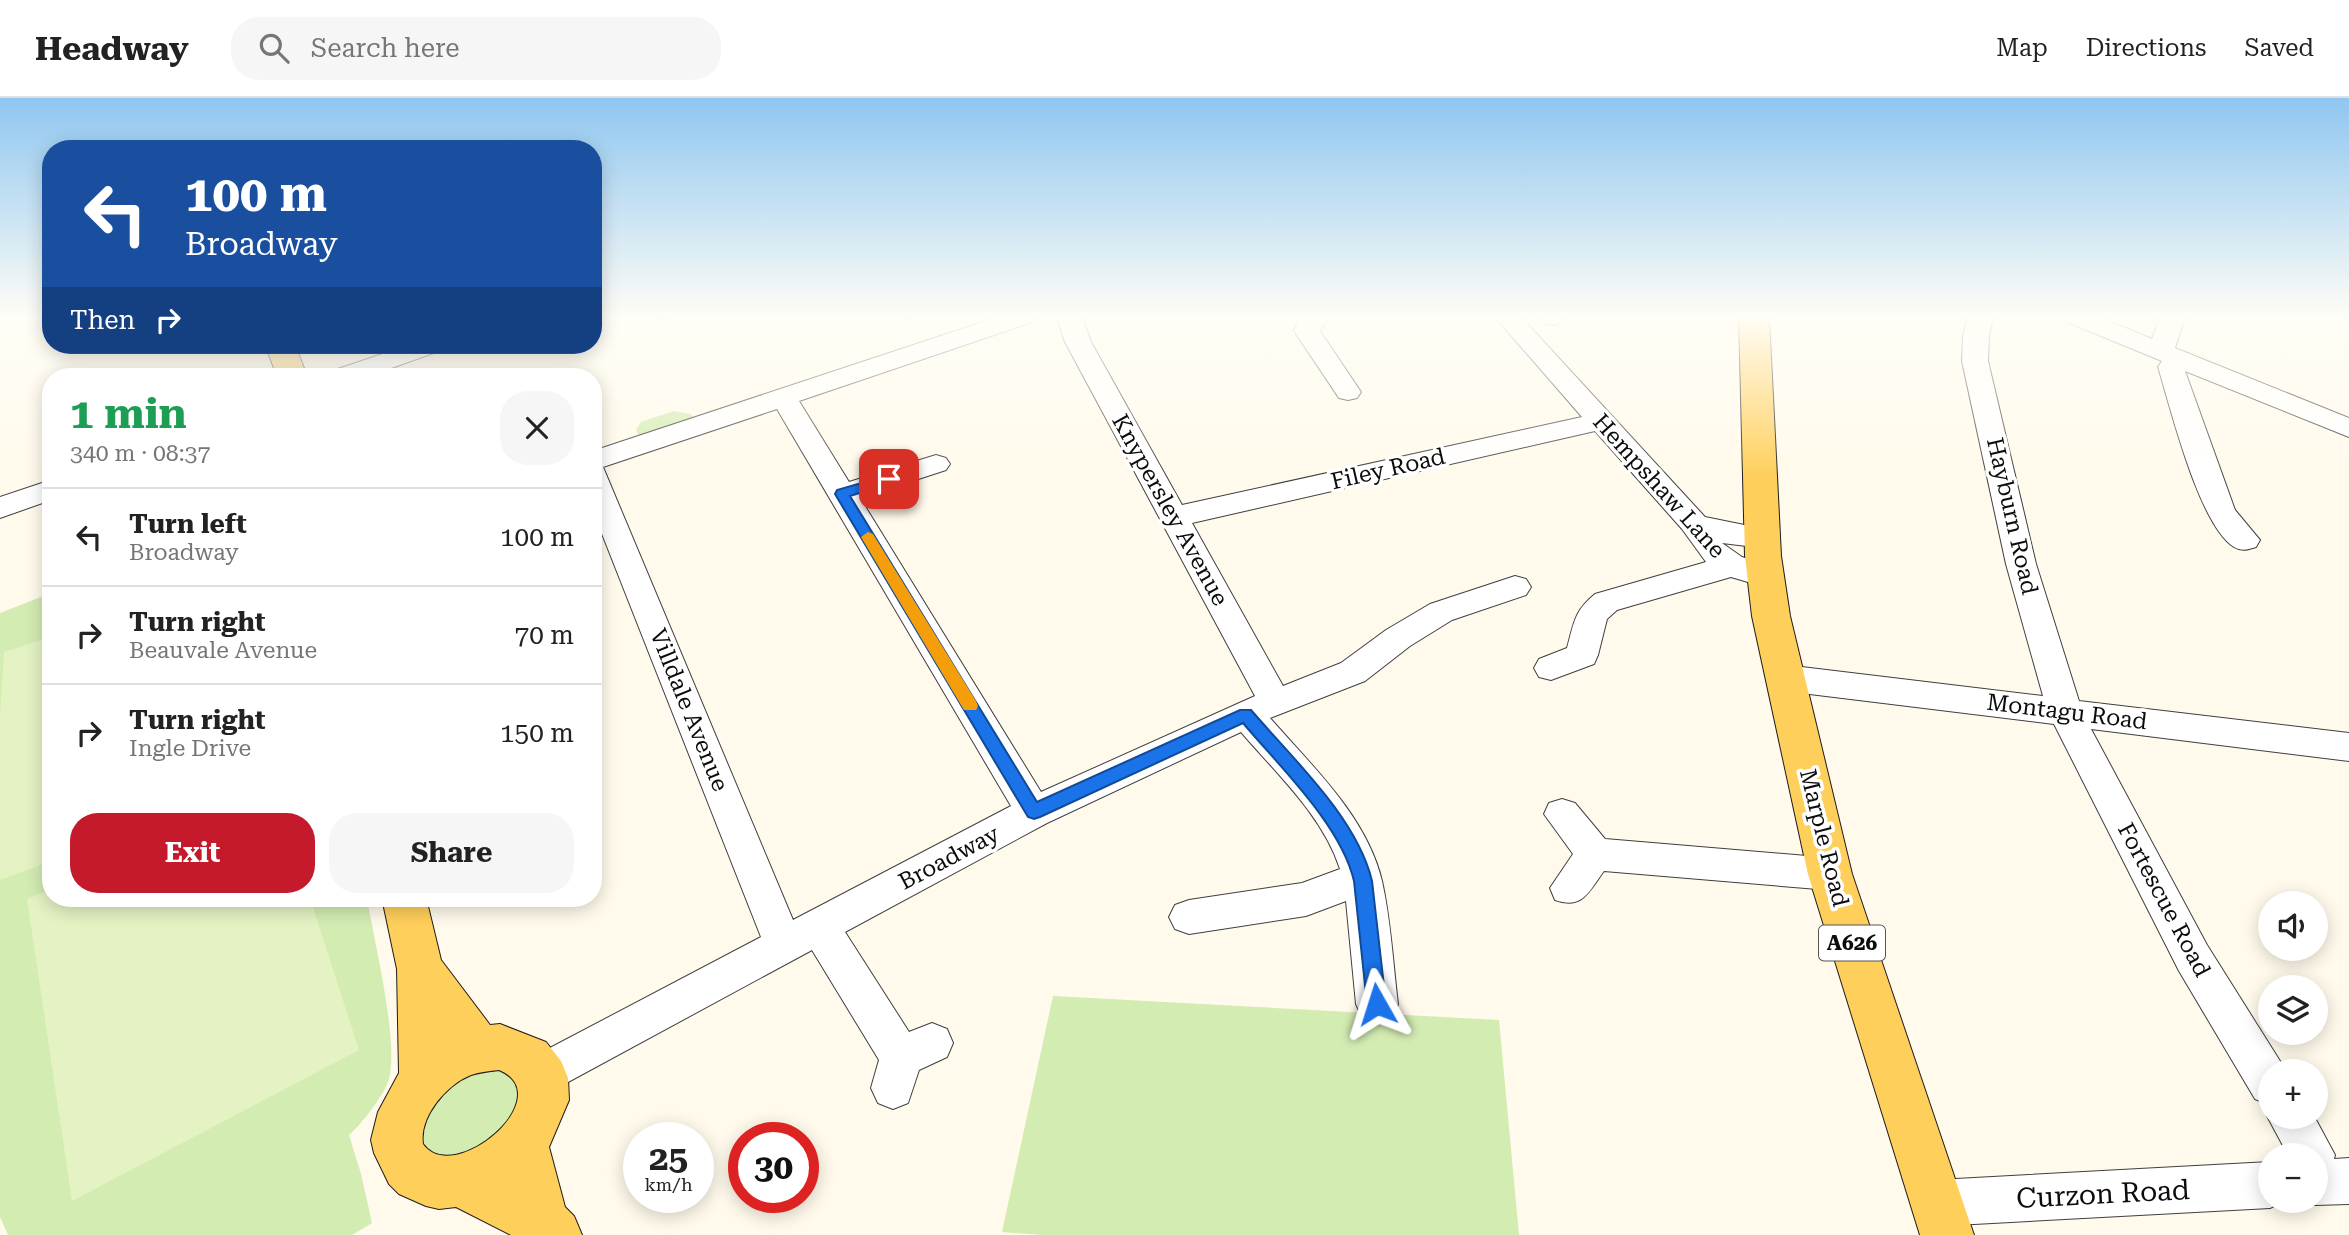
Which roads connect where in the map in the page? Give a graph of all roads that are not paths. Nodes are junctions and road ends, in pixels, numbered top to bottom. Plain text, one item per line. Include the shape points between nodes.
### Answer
1 (867, 370) edge
2 (1093, 370) edge
3 (1333, 370) edge
4 (1555, 370) edge
5 (1754, 370) edge
6 (1977, 370) edge
7 (2172, 370) edge
8 (2206, 370) edge
9 (1348, 392) dead end
10 (784, 398) junction
11 (1601, 421) junction
12 (2349, 428) edge
13 (602, 458) edge
14 (936, 464) dead end
15 (42, 492) edge
16 (842, 494) junction
17 (602, 496) edge
18 (0, 508) edge
19 (1174, 517) junction
20 (1694, 524) junction
21 (2245, 540) dead end
22 (1755, 559) junction
23 (1515, 587) dead end
24 (1551, 668) dead end
25 (1785, 678) junction
26 (1260, 708) junction
27 (2065, 712) junction
28 (2345, 751) edge
29 (1034, 812) junction
30 (1562, 814) dead end
31 (1595, 854) junction
32 (1830, 874) junction
33 (1363, 881) junction
34 (1569, 888) dead end
35 (406, 907) edge
36 (1189, 918) dead end
37 (820, 928) junction
38 (784, 946) junction
39 (420, 969) junction
40 (1377, 1004) dead end
41 (479, 1049) junction
42 (908, 1063) dead end
43 (2258, 1064) edge
44 (542, 1074) junction
45 (425, 1080) junction
46 (523, 1145) junction
47 (461, 1182) junction
48 (2258, 1186) edge
49 (1942, 1219) edge
50 (549, 1228) edge

1 - 10 street
2 - 19 street, Knypersley Avenue
3 - 9 street
4 - 11 street, Hempshaw Lane
5 - 22 main road, A626
6 - 27 street, Hayburn Road via 2021,564
7 - 21 street via 2222,514
8 - 12 street
10 - 13 street
10 - 16 street
11 - 19 street, Filey Road
11 - 20 street, Hempshaw Lane
14 - 16 street
15 - 18 street
16 - 29 street
17 - 38 street, Villdale Avenue
19 - 26 street, Knypersley Avenue
20 - 22 street via 1719,532
20 - 22 street, Hempshaw Lane via 1701,538
22 - 24 street via 1606,603 1592,614 1582,655
22 - 25 main road, Marple Road / A626
23 - 26 street, Broadway via 1441,612 1353,673
25 - 27 street, Montagu Road
25 - 32 main road, Marple Road / A626
26 - 29 street, Broadway
26 - 33 street, Knypersley Avenue via 1341,829 1359,862
27 - 28 street, Montagu Road
27 - 43 street, Fortescue Road via 2193,957
29 - 37 street, Broadway
30 - 31 street
31 - 32 street
31 - 34 street
32 - 49 main road, Marple Road / A626
33 - 36 street via 1306,899
33 - 40 street, Knypersley Avenue
35 - 39 main road
37 - 38 street, Broadway
37 - 42 street
38 - 44 street, Broadway
39 - 41 main road
39 - 45 main road
41 - 44 main road via 519,1051 533,1060
41 - 45 main road via 450,1060
44 - 46 main road via 543,1108
45 - 47 main road via 399,1120 397,1141 402,1160 414,1174 431,1182
46 - 47 main road via 484,1174
46 - 50 main road
47 - 50 main road
48 - 49 street, Curzon Road

